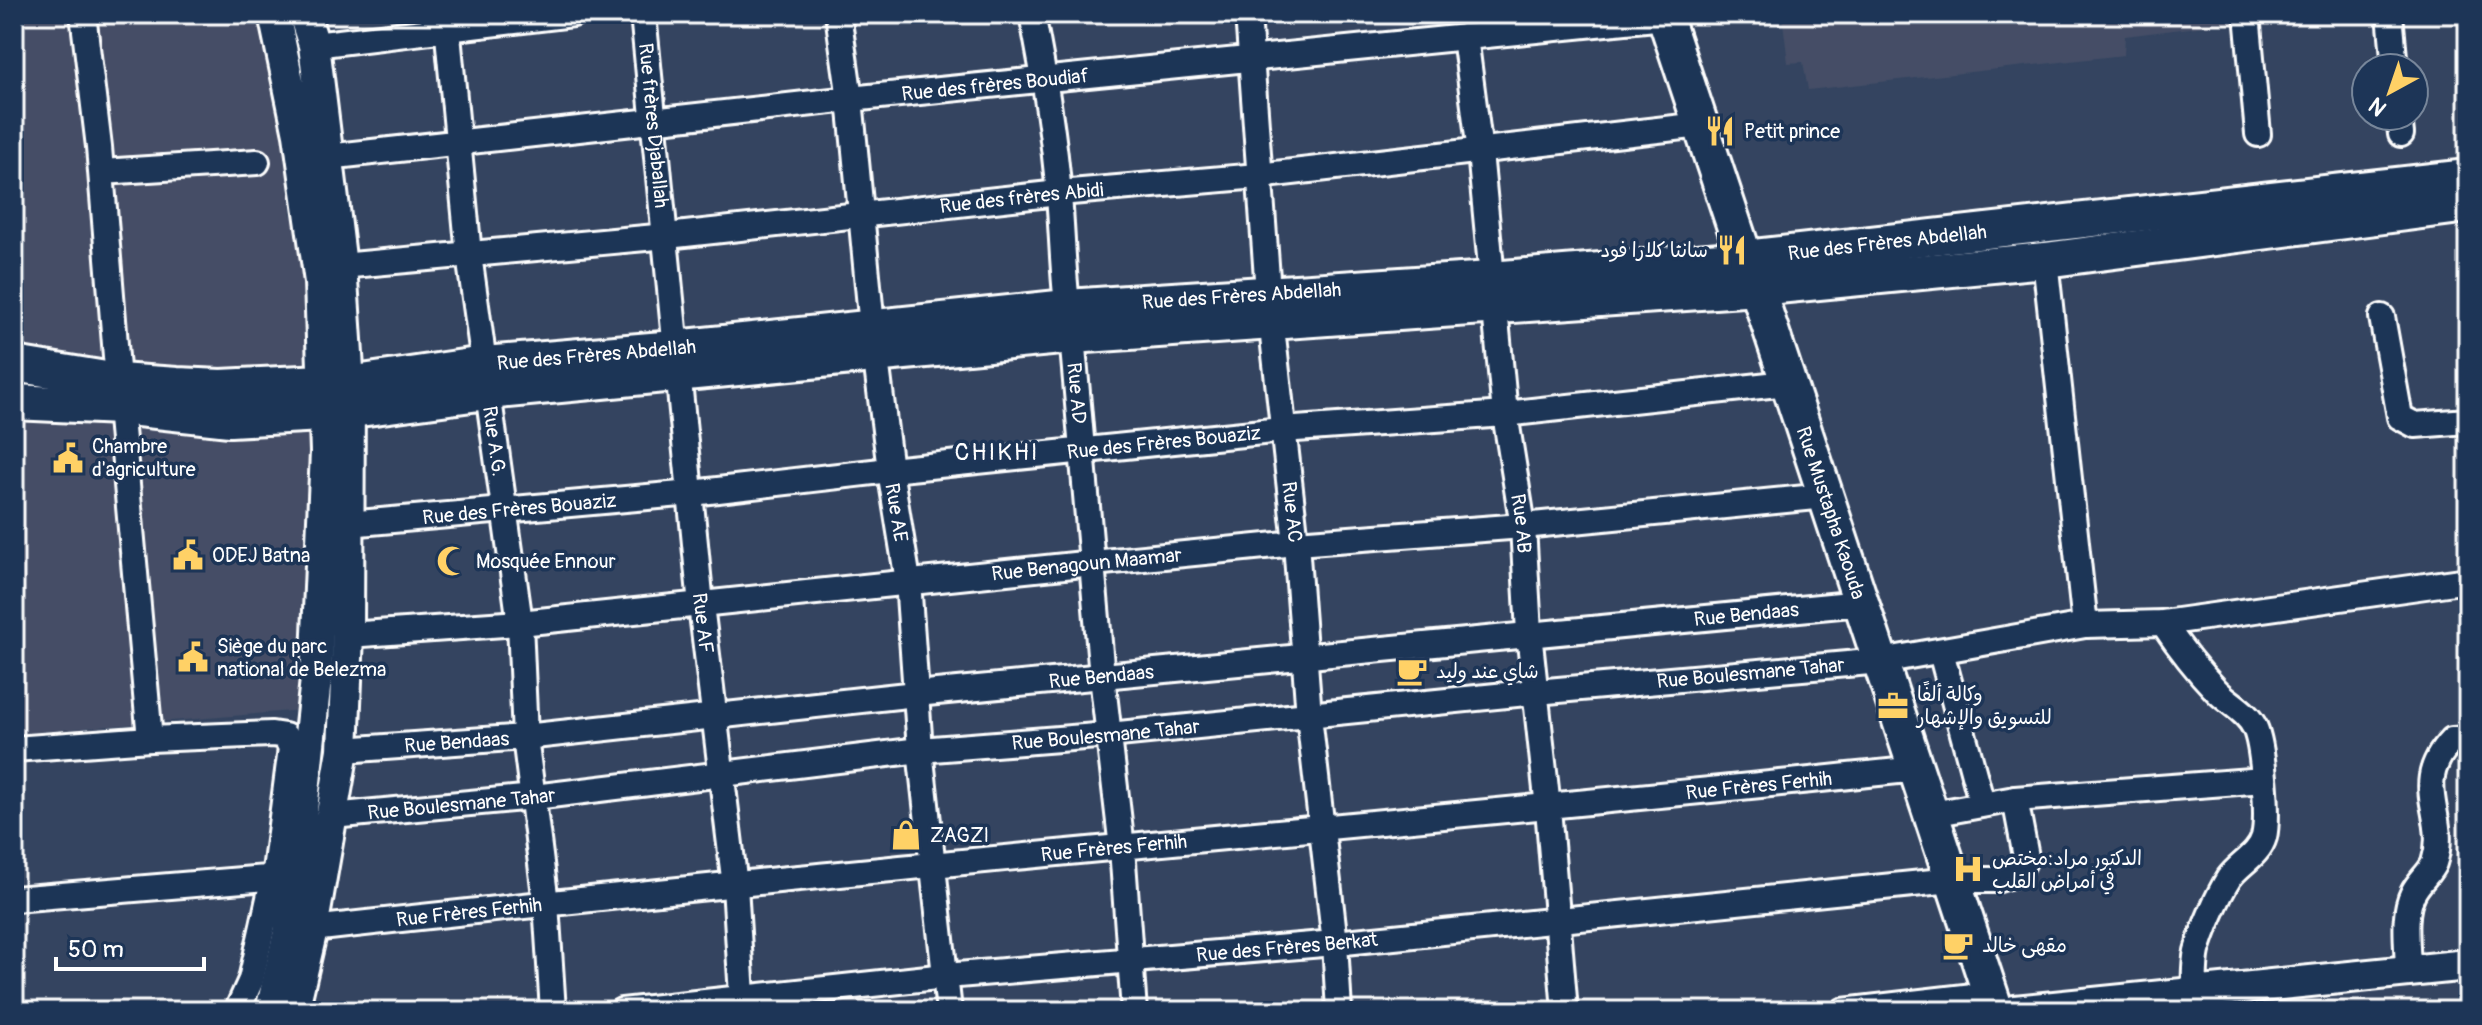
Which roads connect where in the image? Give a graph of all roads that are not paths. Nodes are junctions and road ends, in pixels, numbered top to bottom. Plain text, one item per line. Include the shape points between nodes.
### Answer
1 (83, 14) edge
2 (274, 14) edge
3 (304, 14) edge
4 (573, 14) edge
5 (643, 14) edge
6 (838, 14) edge
7 (1032, 14) edge
8 (1248, 14) edge
9 (2247, 14) edge
10 (2390, 14) edge
11 (1664, 15) edge
12 (447, 21) edge
13 (1465, 37) junction
14 (314, 45) junction
15 (2394, 52) edge
16 (1252, 59) junction
17 (1045, 80) junction
18 (850, 99) junction
19 (655, 120) junction
20 (1701, 125) junction
21 (2258, 134) dead end
22 (457, 142) junction
23 (1480, 152) junction
24 (327, 157) junction
25 (257, 162) dead end
26 (102, 172) junction
27 (1258, 176) junction
28 (2468, 177) edge
29 (1059, 193) junction
30 (2468, 205) edge
31 (860, 213) junction
32 (667, 236) junction
33 (469, 255) junction
34 (2045, 260) junction
35 (341, 266) junction
36 (1751, 273) junction
37 (1493, 294) junction
38 (1269, 307) junction
39 (2382, 317) dead end
40 (1069, 322) junction
41 (874, 342) junction
42 (676, 361) junction
43 (14, 364) edge
44 (486, 378) junction
45 (1787, 383) junction
46 (119, 394) junction
47 (336, 398) junction
48 (14, 402) edge
49 (1505, 414) junction
50 (2468, 421) edge
51 (1282, 430) junction
52 (1082, 451) junction
53 (890, 470) junction
54 (692, 493) junction
55 (1826, 496) junction
56 (503, 512) junction
57 (348, 524) junction
58 (1523, 526) junction
59 (1296, 543) junction
60 (1093, 563) junction
61 (2468, 580) edge
62 (908, 581) junction
63 (1861, 603) junction
64 (701, 605) junction
65 (520, 623) junction
66 (2163, 623) junction
67 (2085, 625) junction
68 (1529, 633) junction
69 (348, 635) junction
70 (1941, 652) junction
71 (1304, 657) junction
72 (1881, 661) junction
73 (1102, 676) junction
74 (1536, 692) junction
75 (916, 694) junction
76 (714, 716) junction
77 (1309, 716) junction
78 (1109, 735) junction
79 (525, 737) junction
80 (150, 739) junction
81 (2468, 739) edge
82 (14, 749) edge
83 (343, 750) junction
84 (920, 750) junction
85 (1917, 769) junction
86 (720, 775) junction
87 (2264, 780) junction
88 (534, 797) junction
89 (2015, 799) junction
90 (1982, 804) junction
91 (1548, 808) junction
92 (1932, 814) junction
93 (332, 816) junction
94 (1321, 828) junction
95 (1122, 848) junction
96 (932, 865) junction
97 (275, 871) junction
98 (1952, 880) junction
99 (735, 886) junction
100 (14, 899) edge
101 (546, 903) junction
102 (1557, 919) junction
103 (312, 929) junction
104 (1335, 943) junction
105 (1131, 961) junction
106 (2468, 965) edge
107 (2408, 972) junction
108 (946, 976) junction
109 (2194, 994) junction
110 (742, 1004) edge
111 (2001, 1005) edge
112 (237, 1011) edge
113 (271, 1011) edge
114 (293, 1011) edge
115 (553, 1011) edge
116 (622, 1011) edge
117 (949, 1011) edge
118 (1134, 1011) edge
119 (1339, 1011) edge
120 (1565, 1011) edge
121 (1843, 1011) edge

1 - 26 street
2 - 47 street via 299,134
3 - 14 street
4 - 12 street
5 - 19 street, Rue frères Djaballah
6 - 18 street, Rue AE
7 - 17 street, Rue AD
8 - 16 street, Rue AC
9 - 21 street
10 - 15 street
11 - 13 street, Rue des frères Boudiaf
11 - 20 main road, Rue Mustapha Kaouda
12 - 14 street
12 - 22 street, Rue A.G.
13 - 16 street, Rue des frères Boudiaf
13 - 23 street, Rue AB
14 - 24 street
16 - 17 street, Rue des frères Boudiaf
16 - 27 street, Rue AC
17 - 18 street, Rue des frères Boudiaf
17 - 29 street, Rue AD
18 - 19 street, Rue des frères Boudiaf
18 - 31 street, Rue AE
19 - 22 street, Rue des frères Boudiaf
19 - 32 street, Rue frères Djaballah
20 - 23 street, Rue des frères Abidi
20 - 36 main road, Rue Mustapha Kaouda
22 - 24 street, Rue des frères Boudiaf
22 - 33 street, Rue A.G.
23 - 27 street, Rue des frères Abidi
23 - 37 street, Rue AB
24 - 35 street
25 - 26 street
26 - 46 street
27 - 29 street, Rue des frères Abidi
27 - 38 street, Rue AC
28 - 36 main road, Rue des Frères Abdellah
29 - 31 street, Rue des frères Abidi
29 - 40 street, Rue AD
30 - 34 main road, Rue des Frères Abdellah
31 - 32 street, Rue des frères Abidi
31 - 41 street, Rue AE
32 - 33 street, Rue des frères Abidi
32 - 42 street, Rue AF
33 - 35 street, Rue des frères Abidi
33 - 44 street, Rue A.G.
34 - 36 main road, Rue des Frères Abdellah
34 - 67 street
35 - 47 street
36 - 37 main road, Rue des Frères Abdellah
36 - 45 main road, Rue Mustapha Kaouda
37 - 38 main road, Rue des Frères Abdellah
37 - 49 street, Rue AB
38 - 40 main road, Rue des Frères Abdellah
38 - 51 street, Rue AC
39 - 50 street via 2400,417 2415,425
40 - 41 main road, Rue des Frères Abdellah
40 - 52 street, Rue AD
41 - 42 main road, Rue des Frères Abdellah
41 - 53 street, Rue AE
42 - 44 main road, Rue des Frères Abdellah
42 - 54 street, Rue AF
43 - 46 main road, Rue des Frères Abdellah
44 - 47 main road, Rue des Frères Abdellah
44 - 56 street, Rue A.G.
45 - 49 street, Rue des Frères Bouaziz
45 - 55 main road, Rue Mustapha Kaouda
46 - 47 main road, Rue des Frères Abdellah via 230,419
46 - 48 main road, Rue des Frères Abdellah
46 - 80 street
47 - 57 street
47 - 113 street via 326,452 316,679 289,932
49 - 51 street, Rue des Frères Bouaziz
49 - 58 street, Rue AB
51 - 52 street, Rue des Frères Bouaziz
51 - 59 street, Rue AC
52 - 53 street, Rue des Frères Bouaziz
52 - 60 street, Rue AD
53 - 54 street, Rue des Frères Bouaziz
53 - 62 street, Rue AE
54 - 56 street, Rue des Frères Bouaziz
54 - 64 street, Rue AF
55 - 58 street, Rue Benagoun Maamar
55 - 63 main road, Rue Mustapha Kaouda
56 - 57 street, Rue des Frères Bouaziz
56 - 65 street, Rue A.G.
57 - 69 street
58 - 59 street, Rue Benagoun Maamar
58 - 68 street, Rue AB
59 - 60 street, Rue Benagoun Maamar
59 - 71 street, Rue AC
60 - 62 street, Rue Benagoun Maamar
60 - 73 street, Rue AD
61 - 66 street, Rue Boulesmane Tahar
62 - 64 street, Rue Benagoun Maamar
62 - 75 street, Rue AE
63 - 68 street, Rue Bendaas
63 - 72 main road, Rue Mustapha Kaouda
64 - 65 street, Rue Benagoun Maamar
64 - 76 street, Rue AF
65 - 69 street, Rue Benagoun Maamar
65 - 79 street, Rue A.G.
66 - 67 street, Rue Boulesmane Tahar
66 - 87 street via 2183,653 2254,726
67 - 70 street, Rue Boulesmane Tahar
68 - 71 street, Rue Bendaas
68 - 74 street, Rue AB
69 - 83 street
70 - 72 street, Rue Boulesmane Tahar
70 - 90 street
71 - 73 street, Rue Bendaas
71 - 77 street, Rue AC
72 - 74 street, Rue Boulesmane Tahar
72 - 85 main road, Rue Mustapha Kaouda
73 - 75 street, Rue Bendaas
73 - 78 street, Rue AD
74 - 77 street, Rue Boulesmane Tahar
74 - 91 street, Rue AB
75 - 76 street, Rue Bendaas
75 - 84 street, Rue AE
76 - 79 street, Rue Bendaas
76 - 86 street, Rue AF
77 - 78 street, Rue Boulesmane Tahar
77 - 94 street, Rue AC
78 - 84 street, Rue Boulesmane Tahar
78 - 95 street, Rue AD
79 - 83 street, Rue Bendaas
79 - 88 street, Rue A.G.
80 - 82 street
80 - 97 street via 285,736 291,748
81 - 107 street via 2452,740 2430,777 2436,847 2433,864 2407,904
83 - 93 street
84 - 86 street, Rue Boulesmane Tahar
84 - 96 street, Rue AE
85 - 91 street, Rue Frères Ferhih
85 - 92 main road, Rue Mustapha Kaouda
86 - 88 street, Rue Boulesmane Tahar
86 - 99 street, Rue AF
87 - 89 street
87 - 109 street via 2264,835 2230,877 2207,925 2197,953
88 - 93 street, Rue Boulesmane Tahar
88 - 101 street, Rue A.G.
89 - 90 street
89 - 98 street, Rue des Frères Berkat via 2026,857 2018,873 1996,880
90 - 92 street
91 - 94 street, Rue Frères Ferhih
91 - 102 street, Rue AB
92 - 98 main road, Rue Mustapha Kaouda
93 - 103 street
94 - 95 street, Rue Frères Ferhih
94 - 104 street, Rue AC
95 - 96 street, Rue Frères Ferhih
95 - 105 street, Rue AD
96 - 99 street, Rue Frères Ferhih
96 - 108 street, Rue AE
97 - 100 street via 261,880
97 - 112 street via 251,980
98 - 102 street, Rue des Frères Berkat
98 - 111 main road, Rue Mustapha Kaouda
99 - 101 street, Rue Frères Ferhih
99 - 110 street, Rue AF
101 - 103 street, Rue Frères Ferhih
101 - 115 street, Rue A.G.
102 - 104 street, Rue des Frères Berkat
102 - 120 street, Rue AB
103 - 114 street
104 - 105 street, Rue des Frères Berkat
104 - 119 street, Rue AC
105 - 108 street, Rue des Frères Berkat
105 - 118 street, Rue AD
106 - 107 street
107 - 109 street
108 - 110 street, Rue des Frères Berkat
108 - 117 street, Rue AE
109 - 111 street
110 - 116 street, Rue des Frères Berkat
111 - 121 street

